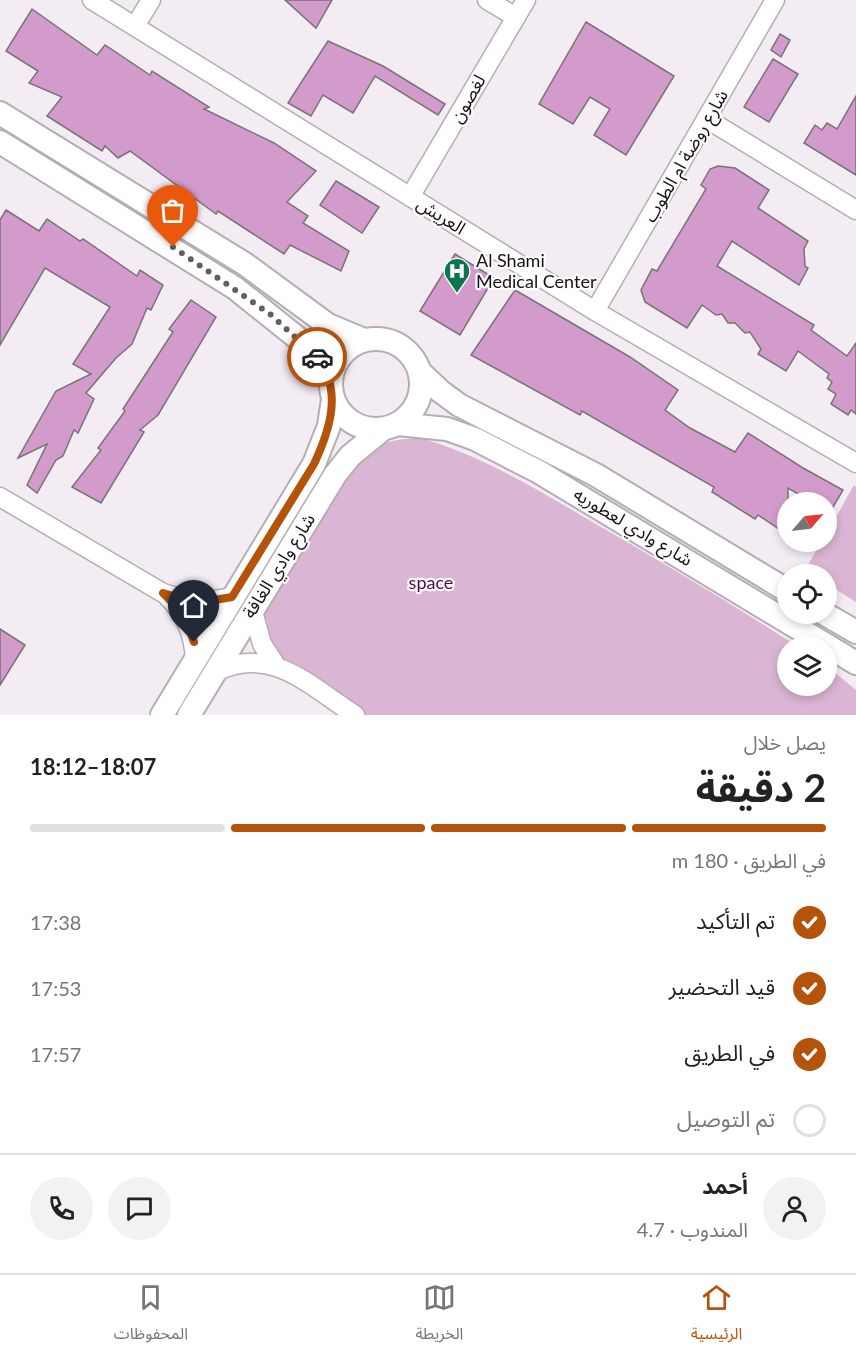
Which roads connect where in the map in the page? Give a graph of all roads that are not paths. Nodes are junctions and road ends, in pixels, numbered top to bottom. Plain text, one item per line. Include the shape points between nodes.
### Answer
1 (92, 0) edge
2 (151, 0) edge
3 (487, 0) edge
4 (526, 0) edge
5 (775, 0) edge
6 (516, 17) junction
7 (135, 26) junction
8 (2, 113) edge
9 (707, 119) junction
10 (0, 142) edge
11 (410, 197) junction
12 (856, 210) edge
13 (595, 311) junction
14 (364, 340) junction
15 (420, 372) junction
16 (332, 391) junction
17 (390, 426) junction
18 (856, 463) edge
19 (0, 497) edge
20 (777, 584) edge
21 (163, 593) junction
22 (232, 597) junction
23 (252, 608) junction
24 (837, 621) edge
25 (856, 632) edge
26 (195, 662) junction
27 (856, 663) edge
28 (275, 664) junction
29 (216, 672) junction
30 (162, 715) edge
31 (189, 715) edge
32 (355, 715) edge

1 - 7 street, العريش
2 - 7 street
3 - 6 street
4 - 6 street, لغصون
5 - 9 street, شارع روضة ام الطوب
6 - 11 street, لغصون
7 - 11 street, العريش
8 - 14 street via 245,264 328,326
9 - 12 street
9 - 13 street, شارع روضة ام الطوب
10 - 16 street via 193,260 252,301 310,348
11 - 13 street, العريش
13 - 18 street, العريش
14 - 15 street via 392,341 414,359
14 - 16 street via 340,356 333,369
15 - 17 street via 418,402 410,414
15 - 20 street, شارع وادي لعطوريه via 459,405 596,475
16 - 17 street via 341,412 353,423 367,428
16 - 22 street, شارع وادي الغافة via 328,426 314,464
17 - 23 street, شارع وادي الغافة via 350,456 335,475
17 - 27 street, شارع وادي لعطوريه via 422,424 475,439 591,501
19 - 21 street
21 - 22 street via 197,603
21 - 26 street via 188,623
22 - 26 street, شارع وادي الغافة
23 - 28 street via 262,644
23 - 29 street, شارع وادي الغافة
24 - 25 street
26 - 30 street, شارع وادي الغافة
28 - 29 street via 244,662
28 - 32 street
29 - 31 street, شارع وادي الغافة

